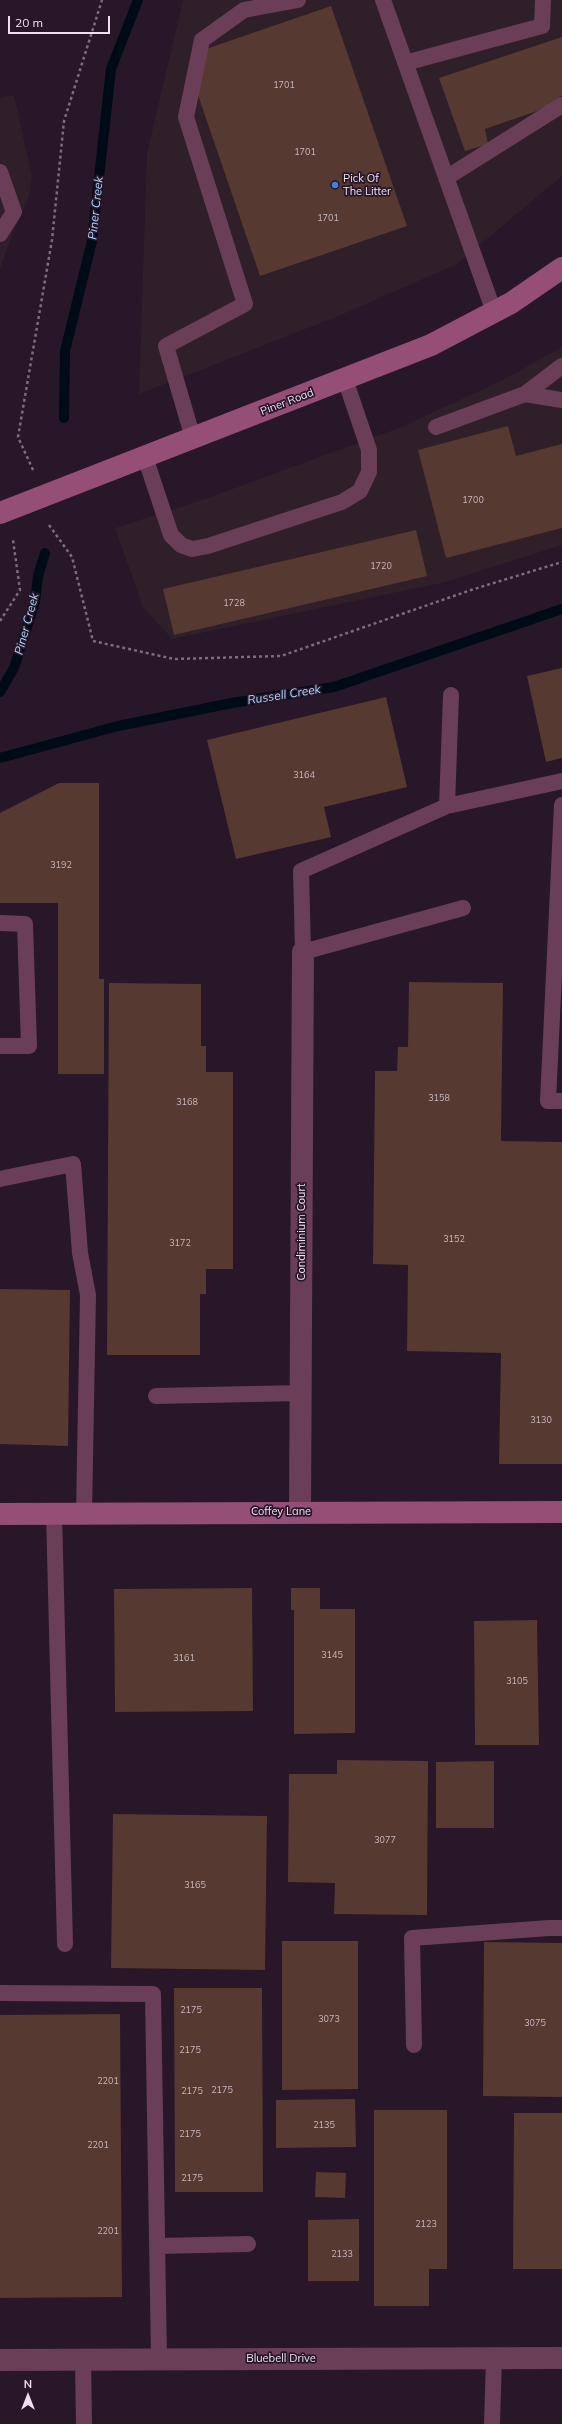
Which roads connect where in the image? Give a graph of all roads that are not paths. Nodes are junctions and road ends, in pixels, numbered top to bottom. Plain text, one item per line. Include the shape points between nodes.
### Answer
1 (298, 0) edge
2 (383, 0) edge
3 (543, 0) edge
4 (405, 63) junction
5 (562, 105) edge
6 (0, 172) edge
7 (446, 178) junction
8 (0, 234) edge
9 (562, 268) edge
10 (494, 312) junction
11 (562, 366) edge
12 (345, 379) junction
13 (525, 394) junction
14 (562, 400) edge
15 (436, 428) dead end
16 (193, 438) junction
17 (145, 457) junction
18 (4, 511) edge
19 (451, 695) dead end
20 (562, 781) edge
21 (562, 805) edge
22 (448, 806) junction
23 (463, 908) dead end
24 (0, 923) edge
25 (303, 952) junction
26 (558, 954) edge
27 (0, 1046) edge
28 (562, 1101) edge
29 (0, 1179) edge
30 (301, 1392) junction
31 (156, 1396) dead end
32 (300, 1512) junction
33 (562, 1512) edge
34 (84, 1513) junction
35 (0, 1514) edge
36 (54, 1514) junction
37 (562, 1928) edge
38 (65, 1944) dead end
39 (0, 1993) edge
40 (414, 2045) dead end
41 (248, 2244) dead end
42 (158, 2246) junction
43 (494, 2358) junction
44 (562, 2358) edge
45 (0, 2360) edge
46 (83, 2360) junction
47 (159, 2360) junction
48 (84, 2424) edge
49 (492, 2424) edge

1 - 16 lane via 244,10 202,40 186,118 245,304 166,346
2 - 4 lane
3 - 4 lane via 542,26
4 - 7 lane
5 - 7 lane
6 - 8 lane via 14,212
7 - 10 lane
9 - 10 main road, Piner Road via 511,304
10 - 12 main road, Piner Road via 431,345
11 - 13 lane
12 - 16 main road, Piner Road
12 - 17 lane via 370,450 369,472 360,491 342,502 192,549 181,545 171,535
13 - 14 lane
13 - 15 lane
16 - 17 main road, Piner Road
17 - 18 main road, Piner Road
19 - 22 lane
20 - 22 lane
21 - 26 lane
22 - 25 lane via 301,871
23 - 25 lane
24 - 27 lane via 25,924 29,1046
25 - 30 street, Condiminium Court
26 - 28 lane via 548,1101
29 - 34 lane via 73,1164 80,1253 88,1295
30 - 31 lane
30 - 32 street, Condiminium Court
32 - 33 main road, Coffey Lane
32 - 34 main road, Coffey Lane
34 - 36 main road, Coffey Lane
35 - 36 main road, Coffey Lane
36 - 38 lane
37 - 40 lane via 412,1938
39 - 42 lane via 153,1994
41 - 42 lane
42 - 47 lane
43 - 44 street, Bluebell Drive
43 - 47 street, Bluebell Drive
43 - 49 lane
45 - 46 street, Bluebell Drive
46 - 47 street, Bluebell Drive
46 - 48 lane

